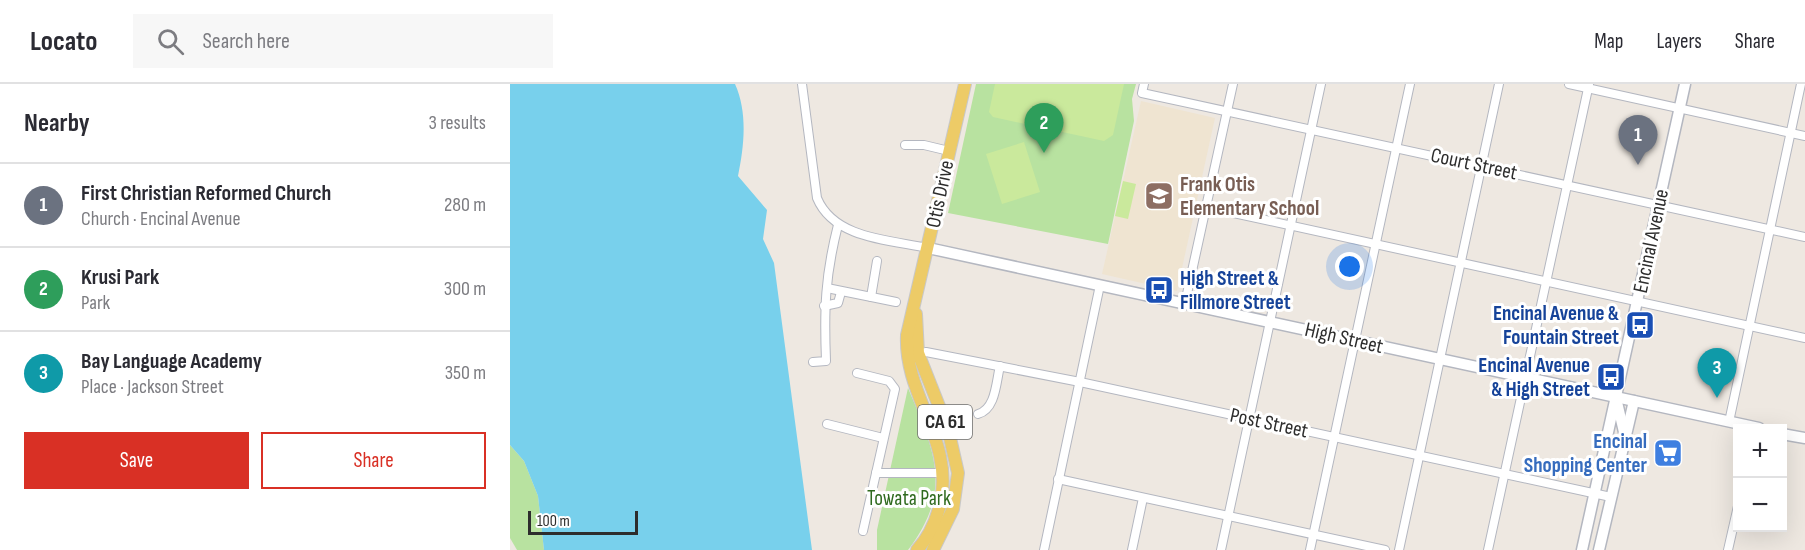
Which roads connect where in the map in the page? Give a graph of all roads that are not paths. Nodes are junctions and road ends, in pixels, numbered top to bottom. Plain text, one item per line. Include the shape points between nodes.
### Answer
1 (802, 84) edge
2 (964, 84) edge
3 (1144, 84) edge
4 (1233, 84) edge
5 (1322, 84) edge
6 (1410, 84) edge
7 (1499, 84) edge
8 (1569, 84) edge
9 (1685, 84) edge
10 (1802, 84) edge
11 (1588, 86) edge
12 (1680, 108) junction
13 (1227, 112) junction
14 (1312, 129) junction
15 (1791, 133) junction
16 (1805, 136) edge
17 (904, 144) dead end
18 (1396, 147) junction
19 (949, 151) junction
20 (1481, 166) junction
21 (1567, 184) junction
22 (1659, 204) junction
23 (1206, 207) junction
24 (838, 225) junction
25 (1291, 225) junction
26 (1769, 229) junction
27 (1805, 237) edge
28 (1376, 244) junction
29 (928, 248) junction
30 (877, 261) dead end
31 (1461, 262) junction
32 (1546, 282) junction
33 (1100, 285) junction
34 (827, 288) junction
35 (841, 292) junction
36 (871, 297) junction
37 (896, 302) dead end
38 (1638, 302) junction
39 (1185, 303) junction
40 (916, 304) junction
41 (824, 306) junction
42 (1270, 322) junction
43 (1749, 326) junction
44 (1805, 338) edge
45 (1355, 340) junction
46 (926, 352) dead end
47 (1441, 360) junction
48 (813, 362) dead end
49 (1000, 366) junction
50 (857, 373) dead end
51 (1525, 378) junction
52 (1080, 382) junction
53 (1616, 398) junction
54 (1634, 401) junction
55 (978, 414) dead end
56 (1250, 419) junction
57 (1729, 422) junction
58 (826, 424) dead end
59 (1738, 424) edge
60 (1625, 435) junction
61 (1787, 435) edge
62 (883, 438) junction
63 (1334, 438) junction
64 (1805, 438) edge
65 (1419, 456) junction
66 (876, 473) junction
67 (944, 473) junction
68 (1505, 475) junction
69 (1058, 478) junction
70 (1594, 494) junction
71 (1143, 498) junction
72 (1611, 498) junction
73 (1228, 516) junction
74 (1733, 526) edge
75 (862, 531) dead end
76 (1313, 534) junction
77 (929, 549) edge
78 (1044, 550) edge
79 (1132, 550) edge
80 (1221, 550) edge
81 (1310, 550) edge
82 (1385, 550) edge
83 (1399, 550) edge
84 (1488, 550) edge
85 (1582, 550) edge
86 (1599, 550) edge
87 (1728, 550) edge

1 - 24 street via 817,198
2 - 19 main road, Otis Drive / CA 61
3 - 13 street, Court Street via 1142,93
4 - 13 street
5 - 14 street
6 - 18 street
7 - 20 street
8 - 11 street
9 - 12 main road, Encinal Avenue
10 - 15 street
11 - 12 street
11 - 21 street
12 - 15 street
12 - 22 main road, Encinal Avenue
13 - 14 street, Court Street
13 - 23 street
14 - 18 street, Court Street
14 - 25 street
15 - 16 street
15 - 26 street
17 - 19 street
18 - 20 street, Court Street
18 - 28 street
19 - 29 main road, Otis Drive / CA 61
20 - 21 street, Court Street
20 - 31 street
21 - 22 street, Court Street
21 - 32 street
22 - 26 street, Court Street
22 - 38 main road, Encinal Avenue
23 - 25 street
23 - 39 street
24 - 29 street
24 - 34 street
25 - 28 street
25 - 42 street
26 - 27 street, Court Street
26 - 43 street
28 - 31 street
28 - 45 street
29 - 33 main road, High Street
29 - 40 main road, Otis Drive / CA 61
30 - 36 street
31 - 32 street
31 - 47 street
32 - 38 street
32 - 51 street
33 - 39 main road, High Street
33 - 52 street
34 - 35 street
34 - 41 street
35 - 36 street
35 - 41 street via 838,303
36 - 37 street
38 - 43 street
38 - 53 main road, Encinal Avenue
39 - 42 main road, High Street
40 - 67 main road, Otis Drive / CA 61 via 907,334 909,366 940,449
40 - 77 main road, Otis Drive / CA 61 via 918,353 948,429 957,473 953,509
41 - 48 street via 826,361
42 - 45 main road, High Street
42 - 56 street
43 - 44 street
43 - 57 street
45 - 47 main road, High Street
45 - 63 street
46 - 49 street, Post Street
47 - 51 main road, High Street
47 - 65 street
49 - 52 street, Post Street
49 - 55 street via 992,404
50 - 62 street via 889,381 895,389
51 - 53 main road, High Street
51 - 68 street
52 - 56 street, Post Street
52 - 69 street
53 - 54 main road, High Street
53 - 60 main road, Encinal Avenue
53 - 70 main road, Encinal Avenue
54 - 57 main road, High Street
54 - 60 main road, Encinal Avenue
56 - 63 street, Post Street
56 - 73 street
57 - 59 main road, High Street
58 - 62 street
60 - 72 main road, Encinal Avenue
61 - 64 main road
62 - 66 street
63 - 65 street, Post Street
63 - 76 street
65 - 68 street, Post Street
65 - 83 street
66 - 67 street
66 - 75 street
67 - 77 main road, Otis Drive / CA 61
68 - 70 street, Post Street
68 - 84 street
69 - 71 street
69 - 78 street
70 - 72 street, Post Street
70 - 85 main road, Encinal Avenue
71 - 73 street
71 - 79 street
72 - 86 main road, Encinal Avenue
73 - 76 street
73 - 80 street
74 - 87 street
76 - 81 street
76 - 82 street

